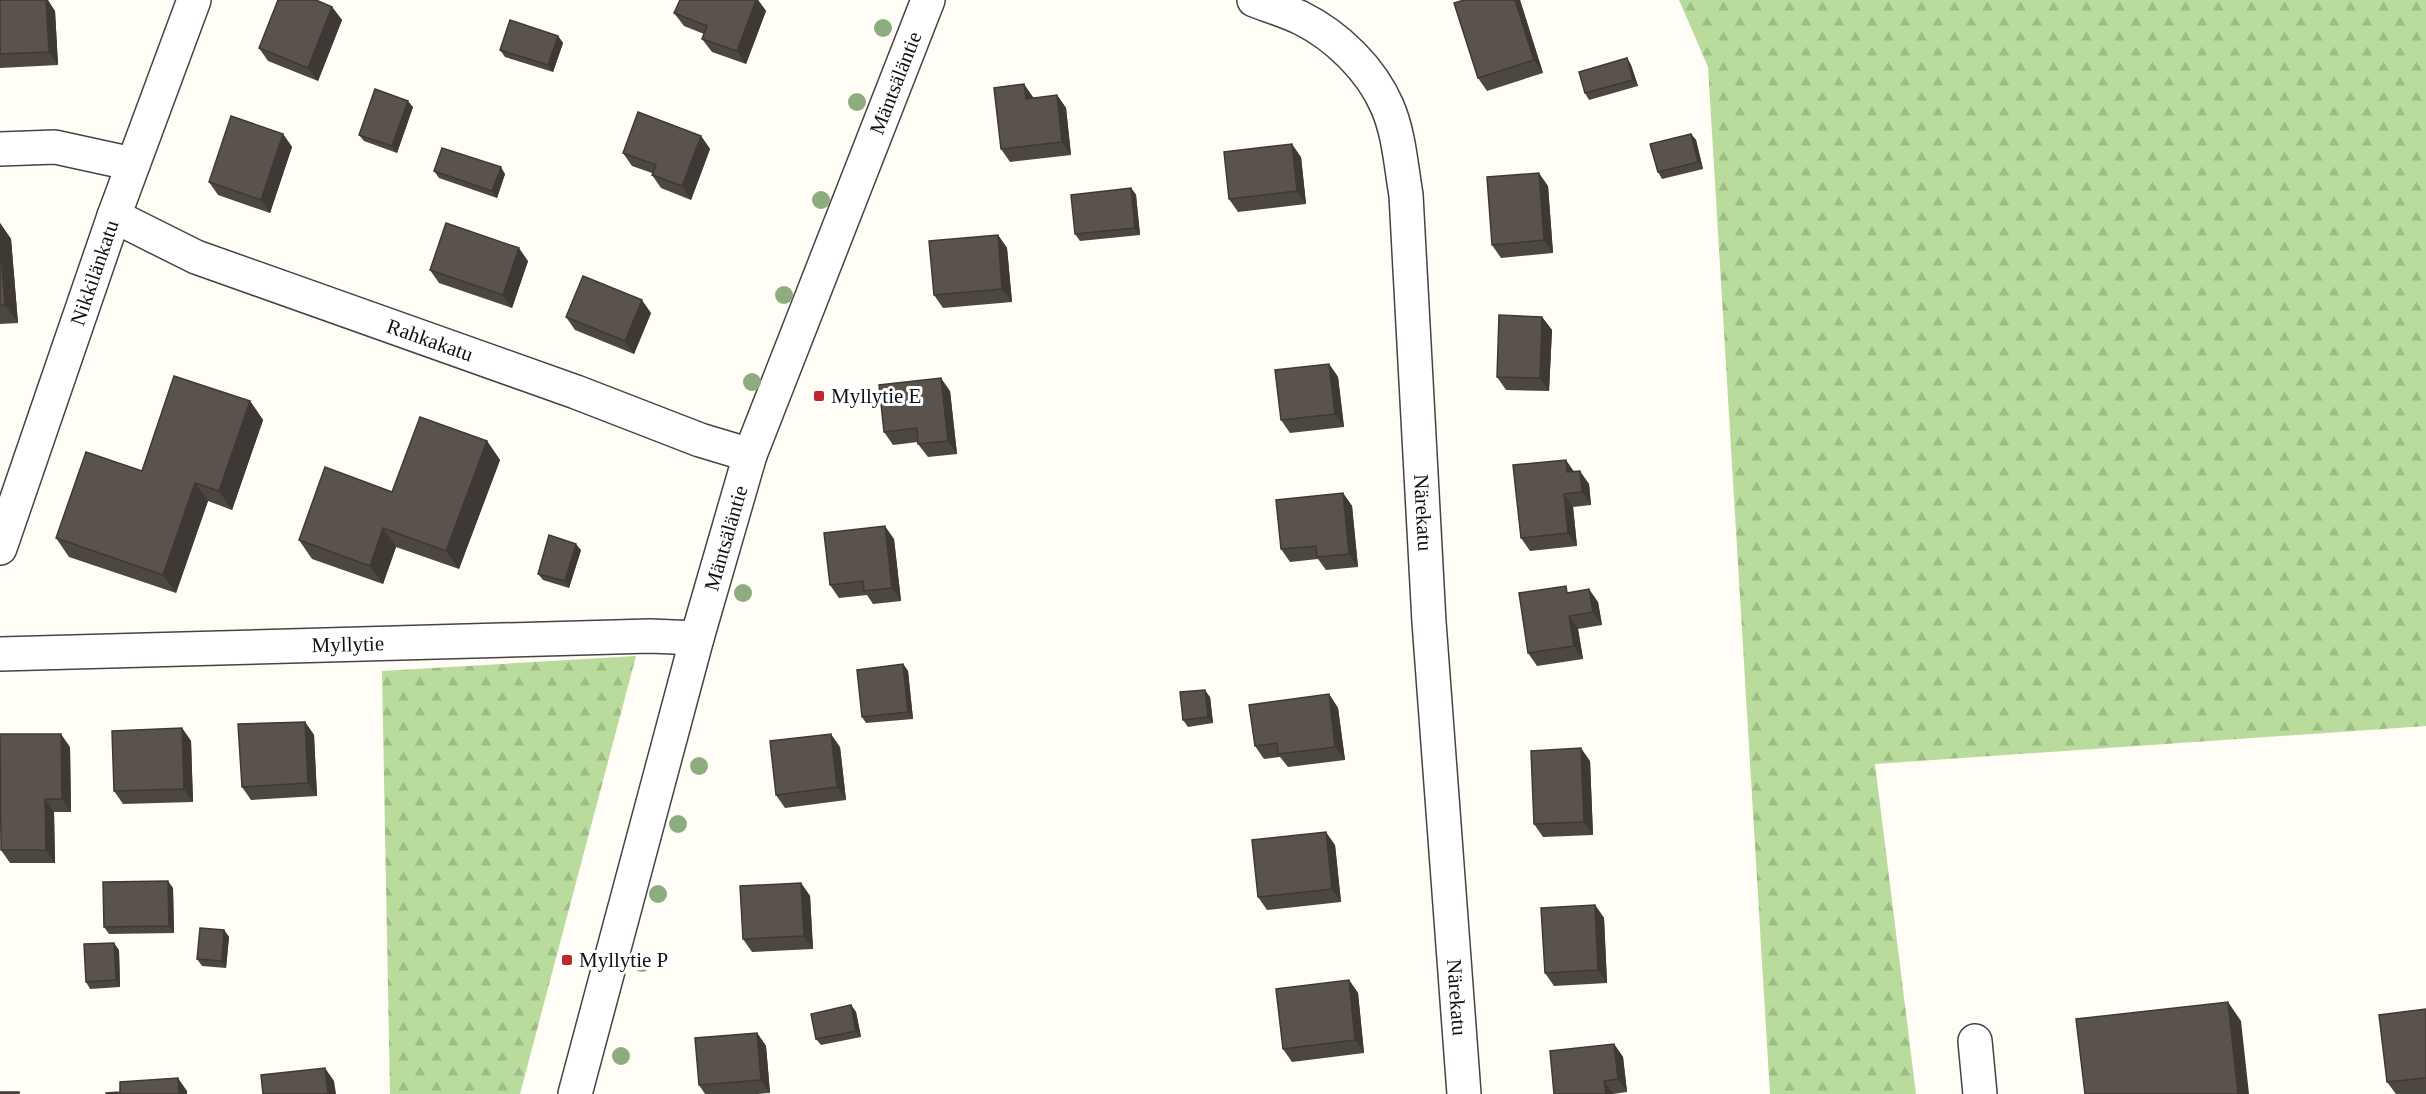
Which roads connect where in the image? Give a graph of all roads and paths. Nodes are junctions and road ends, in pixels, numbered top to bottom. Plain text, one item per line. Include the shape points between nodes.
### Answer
1 (194, 0) edge
2 (928, 0) edge
3 (1254, 0) edge
4 (0, 149) edge
5 (134, 164) junction
6 (114, 216) junction
7 (750, 455) junction
8 (0, 548) edge
9 (696, 638) junction
10 (0, 654) edge
11 (1975, 1041) dead end
12 (575, 1094) edge
13 (1464, 1094) edge
14 (1980, 1094) edge

1 - 5 street, Nikkilänkatu
2 - 7 street, Mäntsäläntie
3 - 13 street, Närekatu via 1302,19 1340,44 1368,73 1387,106 1398,147 1406,195 1429,622
4 - 5 street via 55,147
5 - 6 street, Nikkilänkatu
6 - 7 street, Rahkakatu via 196,257
6 - 8 street, Nikkilänkatu
7 - 9 street, Mäntsäläntie
9 - 10 street, Myllytie via 650,636
9 - 12 street, Mäntsäläntie
11 - 14 street

